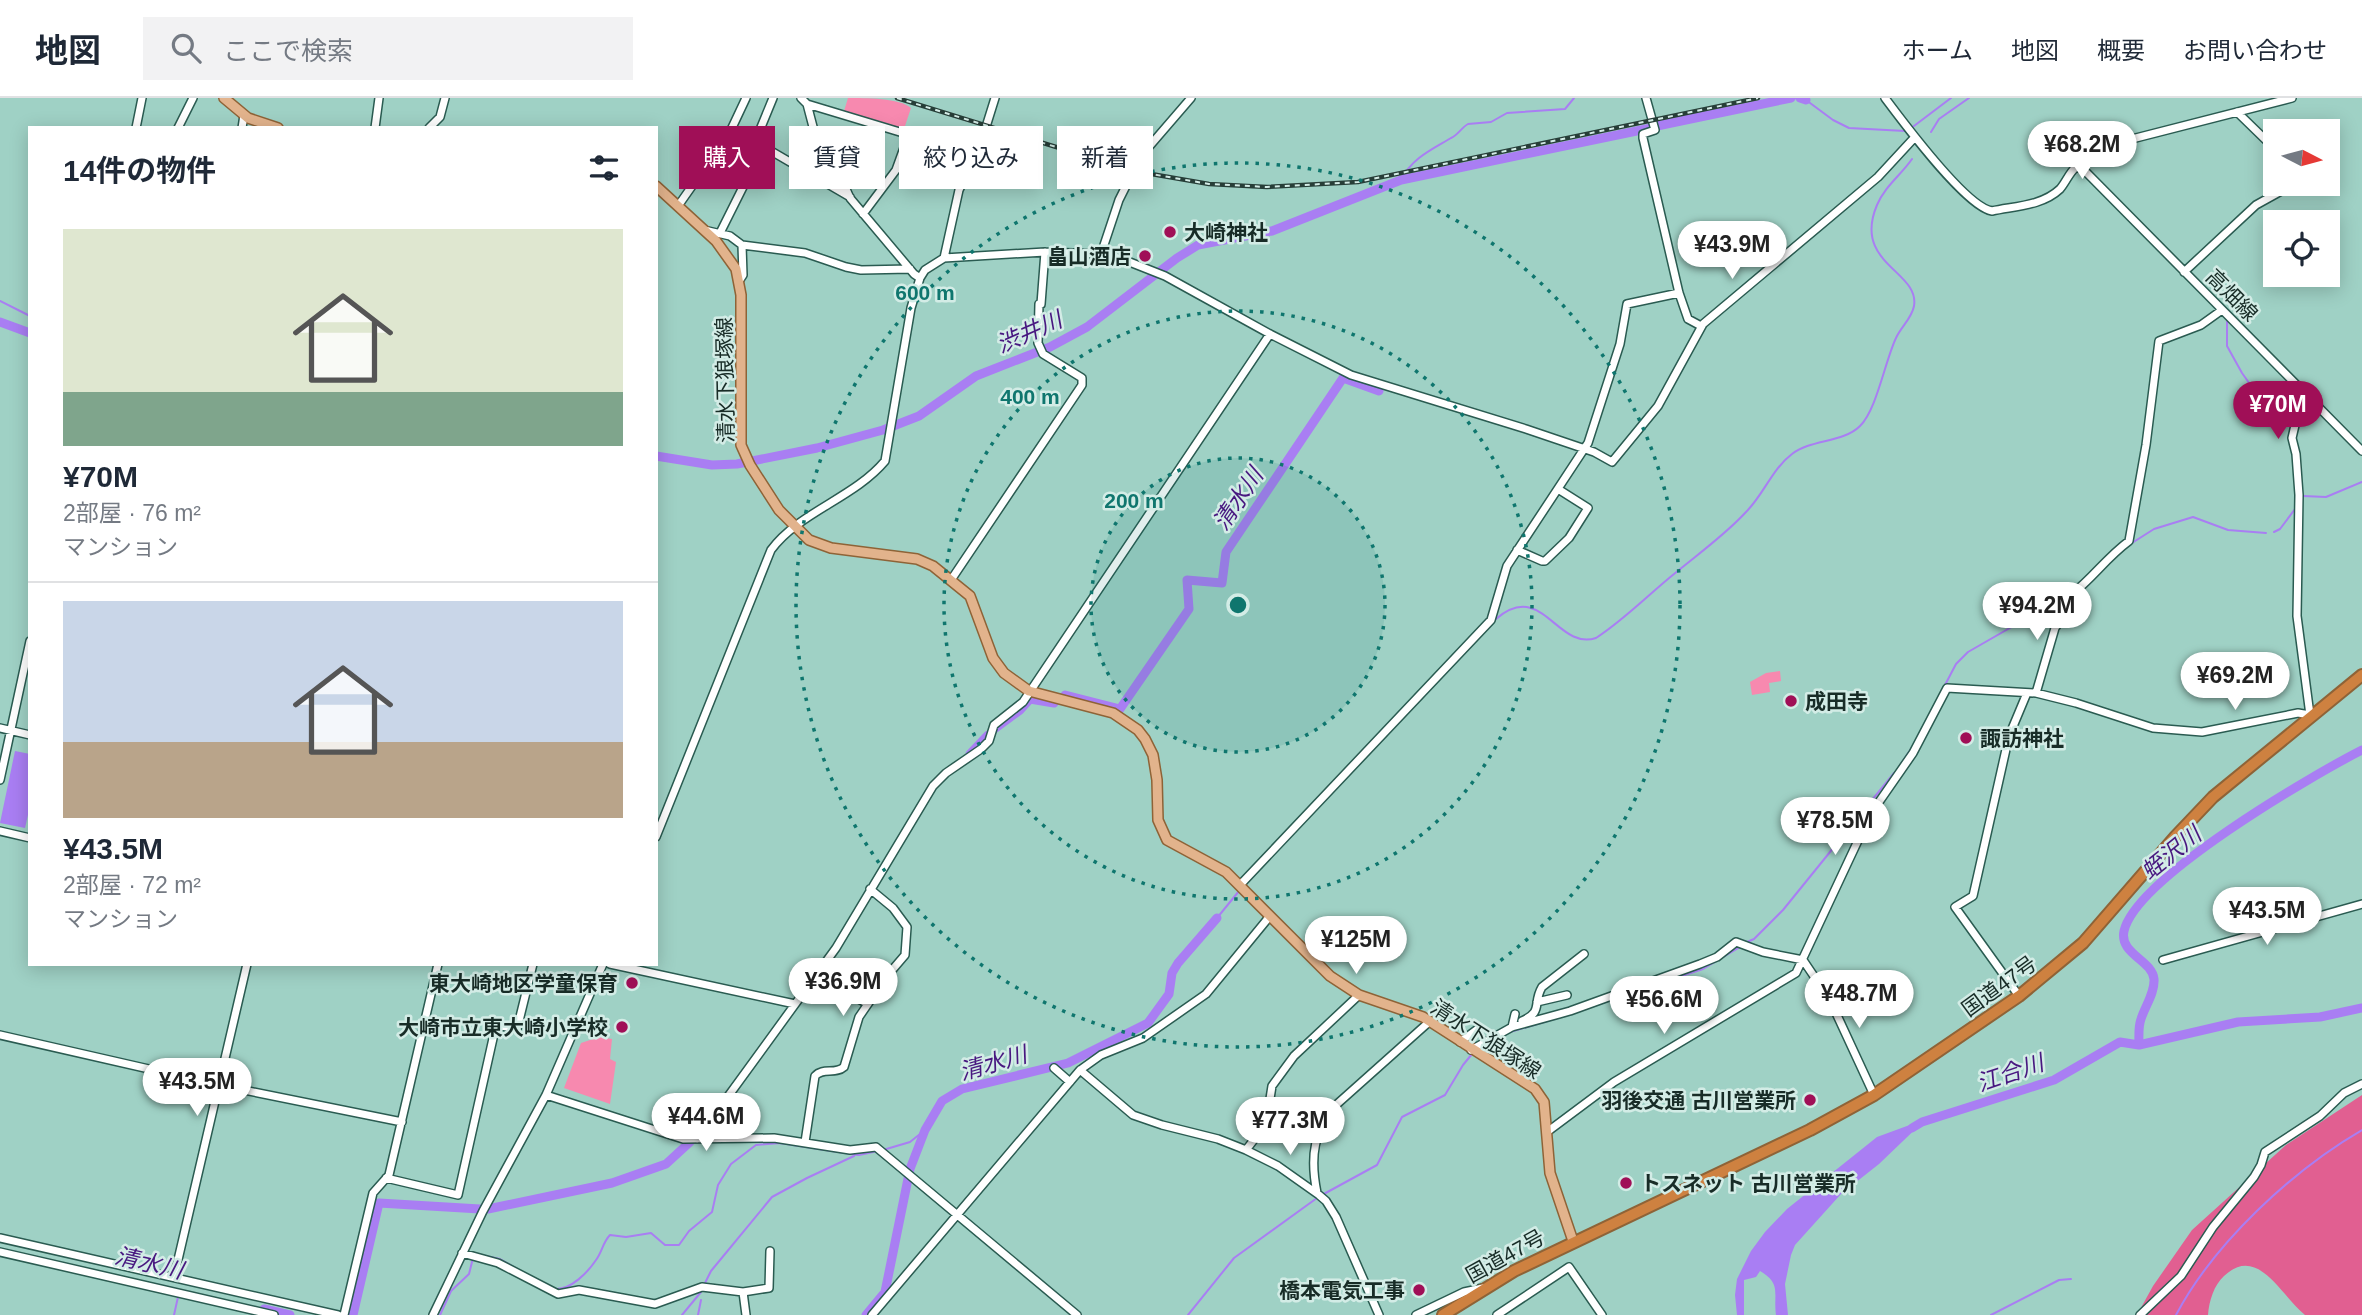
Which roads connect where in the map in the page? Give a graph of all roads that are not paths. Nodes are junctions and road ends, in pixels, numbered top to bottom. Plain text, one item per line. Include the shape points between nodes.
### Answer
1 (142, 98) edge
2 (193, 98) edge
3 (224, 98) edge
4 (379, 98) edge
5 (445, 98) edge
6 (746, 98) edge
7 (773, 98) edge
8 (801, 98) edge
9 (995, 98) edge
10 (1191, 98) edge
11 (1646, 98) edge
12 (1885, 98) edge
13 (2292, 98) edge
14 (807, 104) junction
15 (2237, 112) junction
16 (244, 115) junction
17 (136, 126) edge
18 (179, 126) edge
19 (242, 126) edge
20 (273, 126) edge
21 (375, 126) edge
22 (431, 126) edge
23 (733, 126) edge
24 (762, 126) edge
25 (986, 126) edge
26 (899, 131) edge
27 (1911, 132) junction
28 (2263, 137) edge
29 (775, 153) edge
30 (899, 162) edge
31 (2076, 167) junction
32 (658, 188) edge
33 (690, 189) edge
34 (742, 189) edge
35 (959, 189) edge
36 (2272, 196) edge
37 (850, 198) junction
38 (678, 206) junction
39 (863, 214) junction
40 (704, 230) junction
41 (720, 233) junction
42 (742, 245) junction
43 (1045, 252) junction
44 (1101, 254) junction
45 (944, 258) junction
46 (909, 269) junction
47 (2184, 272) junction
48 (920, 278) junction
49 (739, 281) junction
50 (1679, 293) junction
51 (2222, 310) junction
52 (1701, 326) junction
53 (1270, 334) junction
54 (2303, 391) junction
55 (1583, 450) junction
56 (2362, 451) edge
57 (1558, 489) junction
58 (795, 528) junction
59 (1517, 550) junction
60 (951, 580) junction
61 (28, 651) edge
62 (2362, 674) edge
63 (1029, 691) junction
64 (2027, 693) junction
65 (2036, 693) junction
66 (2310, 715) junction
67 (0, 729) edge
68 (12, 731) junction
69 (28, 735) edge
70 (0, 780) edge
71 (0, 831) edge
72 (658, 832) edge
73 (28, 838) edge
74 (1241, 887) junction
75 (870, 889) junction
76 (2362, 904) edge
77 (1270, 916) junction
78 (1584, 954) dead end
79 (1803, 960) junction
80 (2163, 960) dead end
81 (247, 966) edge
82 (438, 966) edge
83 (533, 966) edge
84 (602, 966) edge
85 (619, 966) edge
86 (816, 976) junction
87 (1359, 995) junction
88 (1567, 995) dead end
89 (2019, 996) junction
90 (1537, 1002) junction
91 (795, 1004) junction
92 (867, 1004) junction
93 (1515, 1014) dead end
94 (1429, 1021) junction
95 (1512, 1027) junction
96 (1479, 1028) dead end
97 (0, 1035) edge
98 (1460, 1042) junction
99 (1474, 1051) junction
100 (1054, 1068) dead end
101 (1080, 1070) junction
102 (1070, 1082) junction
103 (2362, 1084) edge
104 (219, 1085) junction
105 (546, 1095) junction
106 (1874, 1095) junction
107 (402, 1122) junction
108 (1547, 1132) junction
109 (697, 1139) junction
110 (805, 1142) junction
111 (1245, 1150) junction
112 (386, 1178) junction
113 (1319, 1195) junction
114 (956, 1215) junction
115 (0, 1238) edge
116 (1573, 1241) junction
117 (770, 1251) dead end
118 (0, 1252) edge
119 (469, 1255) junction
120 (174, 1278) junction
121 (1485, 1288) junction
122 (743, 1292) junction
123 (274, 1315) edge
124 (338, 1315) edge
125 (344, 1315) edge
126 (433, 1315) edge
127 (746, 1315) edge
128 (872, 1315) edge
129 (1077, 1315) edge
130 (1379, 1315) edge
131 (1416, 1315) edge
132 (1443, 1315) edge
133 (1497, 1315) edge
134 (1602, 1315) edge
135 (2140, 1315) edge

1 - 17 street
2 - 18 street
3 - 16 main road
4 - 21 street
5 - 22 street via 440,117
6 - 23 street
7 - 24 street
8 - 14 street
9 - 25 street
10 - 44 street via 1141,156 1119,200
11 - 50 street via 1655,130 1643,138
12 - 27 street
13 - 15 street
14 - 26 street
14 - 37 street via 817,142
15 - 28 street
15 - 31 street via 2084,148 2076,156
16 - 19 street
16 - 20 main road
27 - 31 street via 1986,210 2046,200
27 - 52 street via 1878,177
29 - 37 street
30 - 39 street
31 - 47 street, 高畑線
32 - 38 main road, 清水下狼塚線
33 - 38 street
34 - 41 street
35 - 45 street
36 - 47 street via 2256,205
37 - 39 street
38 - 40 main road, 清水下狼塚線
39 - 46 street
40 - 41 street
40 - 49 main road, 清水下狼塚線 via 731,260
41 - 42 street
42 - 46 street via 805,253 846,267
42 - 49 street
43 - 44 street
43 - 45 street
43 - 60 street via 1039,304 1041,350 1082,379 1082,385
44 - 53 street via 1153,270
45 - 48 street
46 - 48 street
47 - 51 street, 高畑線
48 - 58 street via 887,455 873,475
49 - 58 main road, 清水下狼塚線 via 740,436 748,461
50 - 52 street via 1688,319
50 - 55 street via 1627,304 1614,363
51 - 54 street, 高畑線
51 - 65 street via 2201,325 2159,341 2129,541 2072,594 2073,603 2055,628
52 - 55 street via 1658,406 1614,461
53 - 55 street via 1351,375
53 - 63 street
54 - 56 street, 高畑線
54 - 66 street via 2292,438 2300,496 2297,615
55 - 57 street
57 - 59 street
57 - 59 street via 1588,508 1569,538 1545,561
58 - 60 main road, 清水下狼塚線 via 817,545 918,559
58 - 72 street via 776,543 767,559
59 - 74 street via 1507,566 1491,620
60 - 63 main road, 清水下狼塚線 via 970,596 997,665
61 - 68 street
62 - 66 highway, 国道47号
63 - 74 main road, 清水下狼塚線 via 1113,713 1138,730 1156,765 1162,834 1172,845 1216,865
63 - 75 street via 1020,707 994,725 989,741 933,786
64 - 65 street
64 - 79 street via 1947,688 1913,753 1870,815
64 - 89 street via 2009,736 1973,896 1955,907
65 - 66 street via 2165,729 2213,731 2298,713
66 - 89 highway, 国道47号 via 2213,797 2083,943
67 - 68 street
68 - 69 street
68 - 70 street
71 - 73 street
74 - 77 main road, 清水下狼塚線
75 - 86 street
75 - 92 street via 893,908 908,931 904,958
76 - 80 street
77 - 87 main road, 清水下狼塚線 via 1331,976
77 - 101 street via 1206,994 1143,1038 1101,1055
78 - 90 street via 1542,987
79 - 95 street via 1736,942 1700,964
79 - 106 street via 1830,1000
79 - 108 street via 1791,978 1614,1082
81 - 104 street
82 - 107 street
83 - 112 street via 517,1029 496,1026 458,1195
84 - 105 street
85 - 91 street
86 - 91 street
86 - 92 street
87 - 94 main road, 清水下狼塚線
87 - 111 street via 1294,1056 1272,1086 1265,1124
88 - 90 street
89 - 106 highway, 国道47号
90 - 95 street via 1535,1012
91 - 109 street
92 - 110 street via 844,1067 815,1076
93 - 95 street
94 - 98 main road, 清水下狼塚線
94 - 113 street via 1336,1105 1321,1129 1314,1153
95 - 99 street
96 - 98 street
97 - 104 street
98 - 99 main road, 清水下狼塚線
99 - 108 main road, 清水下狼塚線 via 1541,1096
100 - 102 street
101 - 102 street
101 - 111 street via 1133,1115
102 - 114 street
103 - 135 street via 2265,1152 2254,1177 2181,1276
104 - 107 street
104 - 120 street
105 - 109 street via 683,1139
105 - 119 street
106 - 116 highway, 国道47号 via 1766,1152
107 - 112 street
108 - 116 main road, 清水下狼塚線 via 1553,1186
109 - 110 street
110 - 114 street via 849,1150 876,1147
111 - 113 street
112 - 125 street via 373,1193
113 - 130 street via 1336,1217
114 - 128 street
114 - 129 street
115 - 120 street
116 - 121 highway, 国道47号
117 - 122 street via 769,1288
118 - 123 street
119 - 122 street via 498,1263 558,1294 579,1290 655,1304 704,1286
119 - 126 street
120 - 124 street
121 - 131 street via 1464,1292
121 - 132 highway, 国道47号
122 - 127 street
133 - 134 street via 1567,1267

